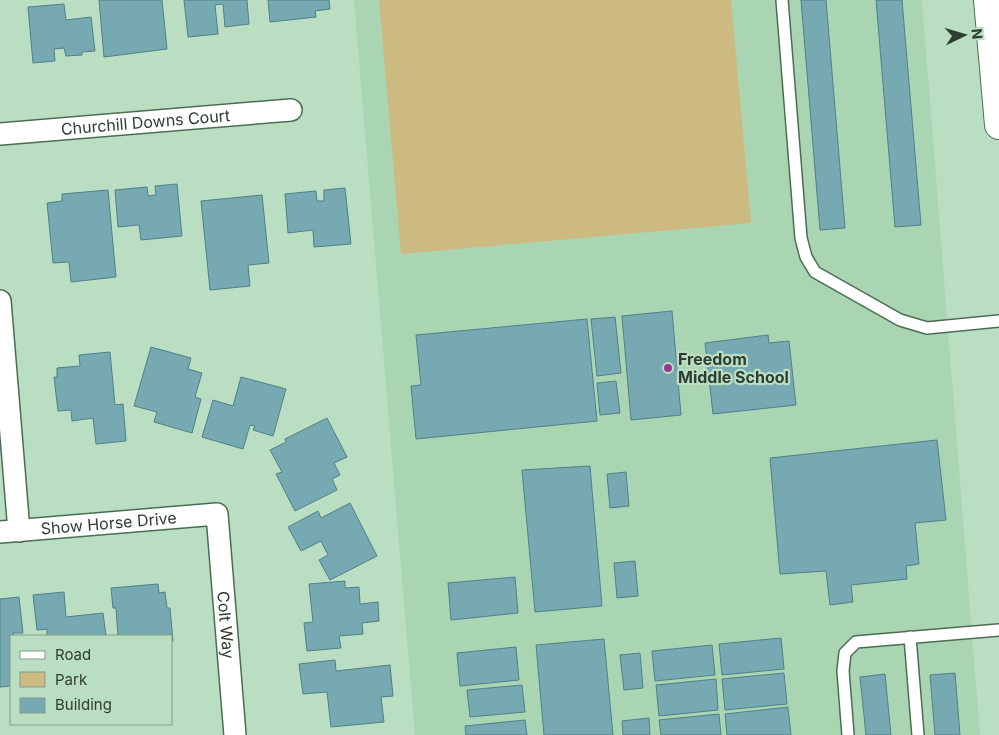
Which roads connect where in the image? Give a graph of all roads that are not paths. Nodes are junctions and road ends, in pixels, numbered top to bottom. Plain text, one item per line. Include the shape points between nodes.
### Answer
1 (782, 0) edge
2 (988, 0) edge
3 (291, 110) dead end
4 (999, 125) edge
5 (0, 134) edge
6 (0, 301) edge
7 (999, 321) edge
8 (217, 514) joint
9 (10, 531) edge
10 (999, 630) edge
11 (910, 637) junction
12 (236, 735) edge
13 (848, 735) edge
14 (918, 735) edge

1 - 7 lane via 802,238 806,257 815,272 900,320 927,328
2 - 4 street
3 - 5 street, Churchill Downs Court
6 - 9 street
8 - 9 street, Show Horse Drive
8 - 12 street, Colt Way
10 - 11 lane
11 - 13 lane via 856,642 845,653 843,671
11 - 14 lane

